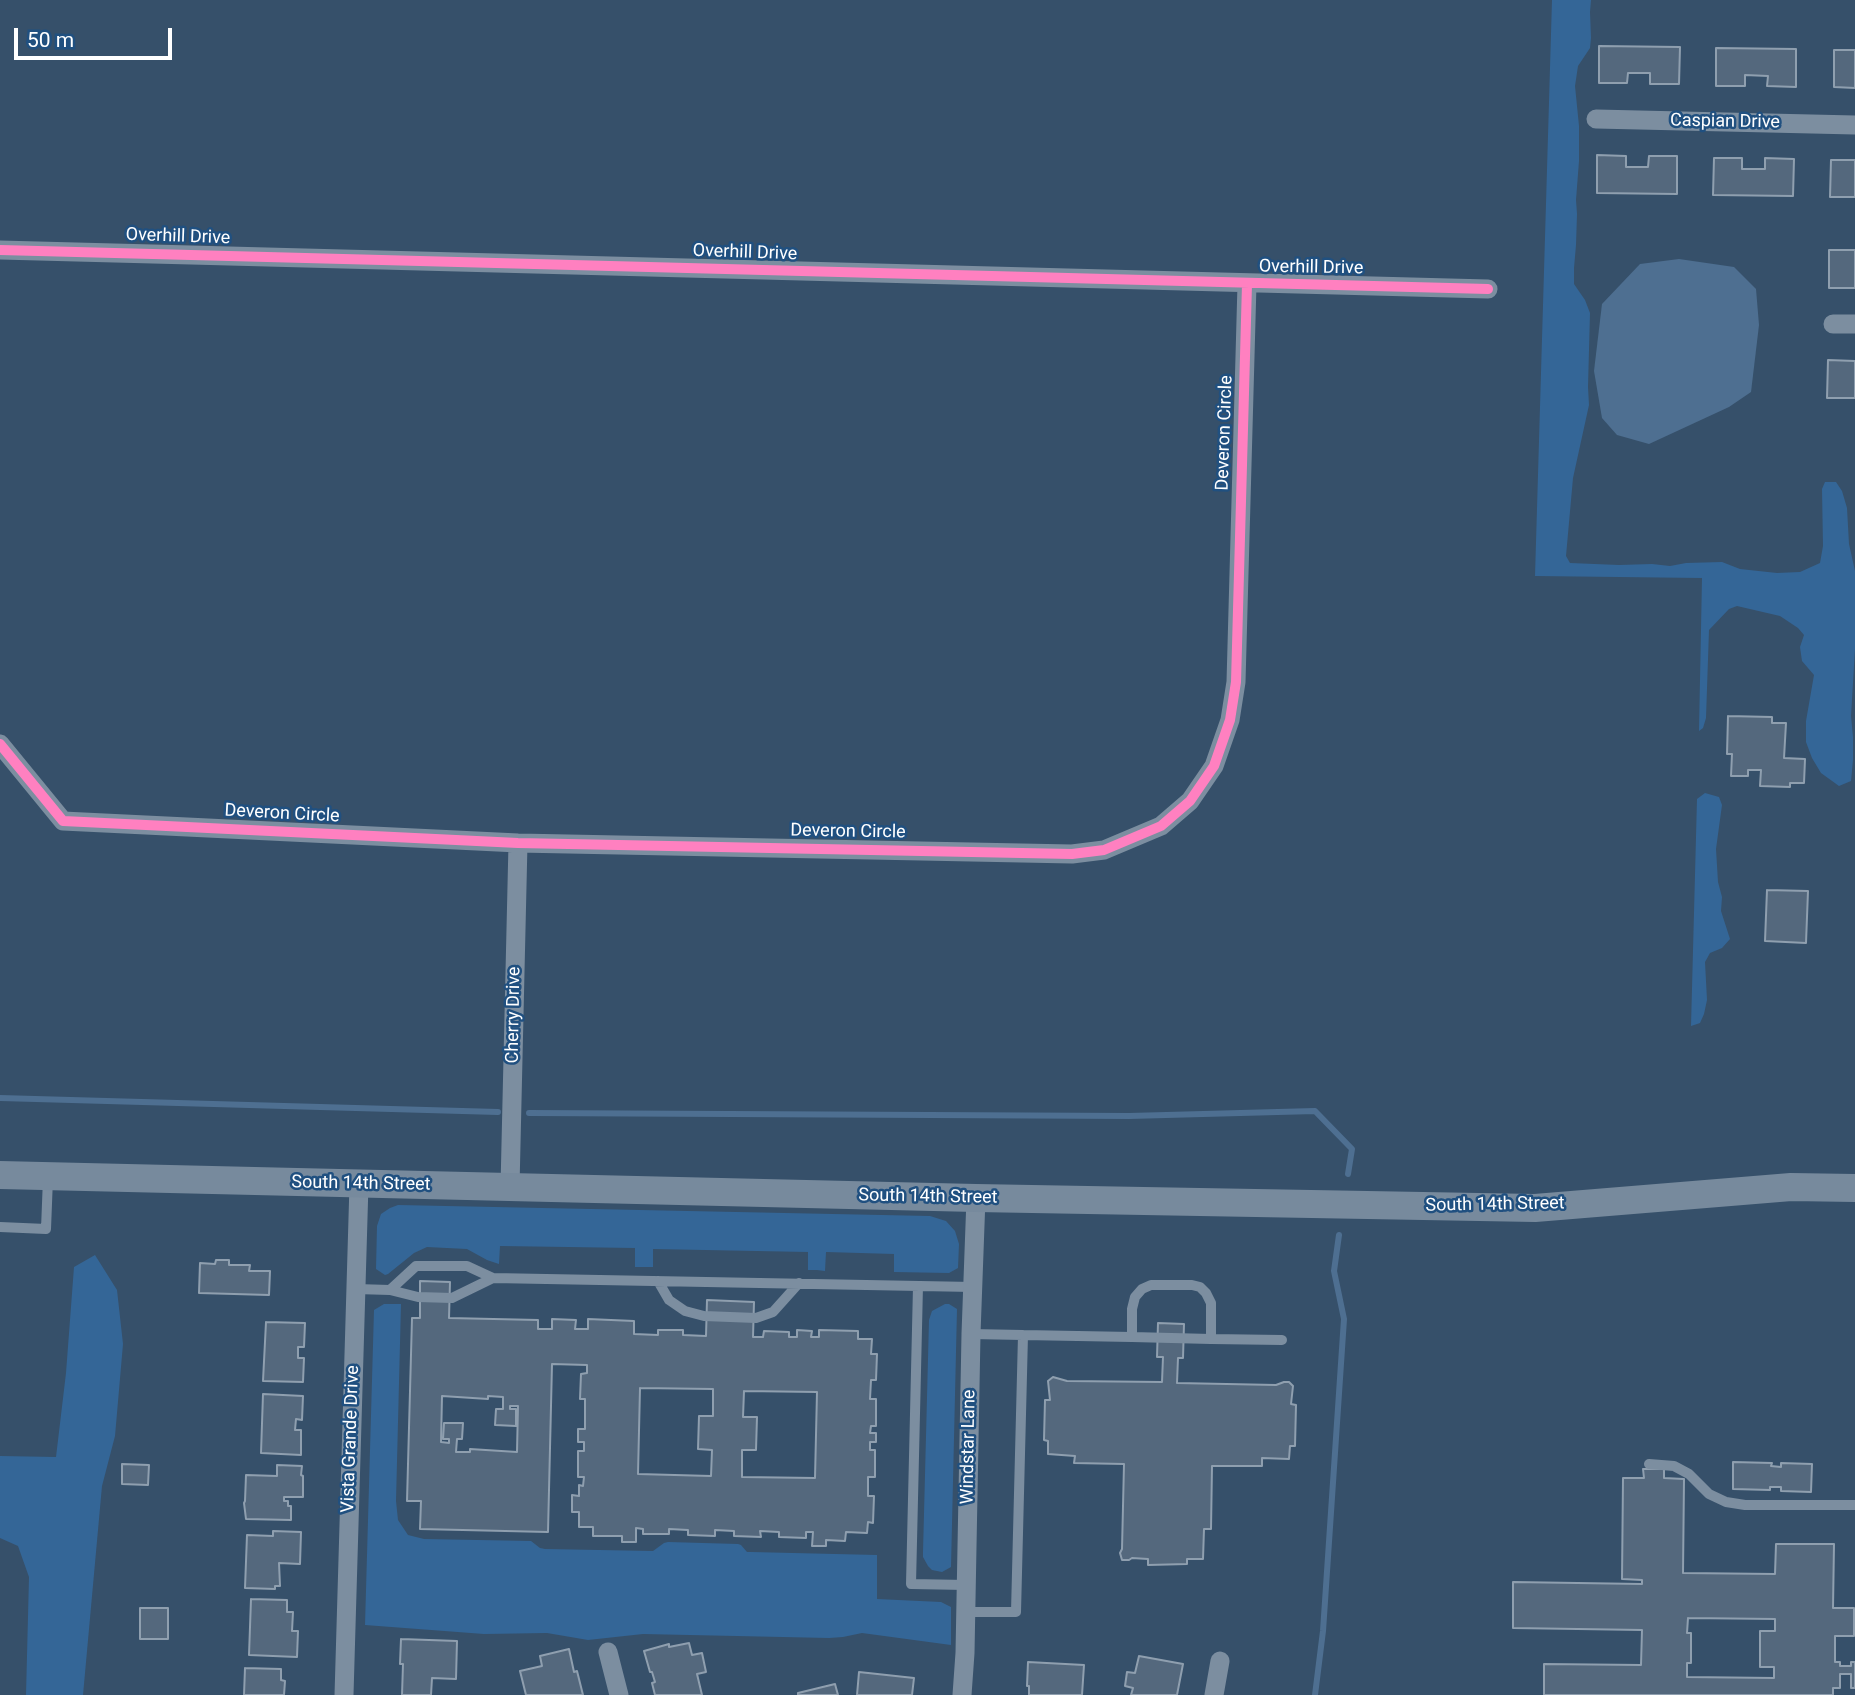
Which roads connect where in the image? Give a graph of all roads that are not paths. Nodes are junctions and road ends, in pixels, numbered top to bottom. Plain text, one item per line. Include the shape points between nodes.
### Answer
1 (1596, 119) dead end
2 (1855, 125) edge
3 (0, 250) edge
4 (1247, 284) junction
5 (1488, 289) dead end
6 (1833, 324) dead end
7 (1855, 324) edge
8 (0, 744) edge
9 (517, 843) junction
10 (0, 1175) edge
11 (48, 1176) junction
12 (359, 1184) junction
13 (510, 1187) junction
14 (1855, 1188) edge
15 (976, 1198) junction
16 (0, 1227) edge
17 (493, 1278) junction
18 (658, 1281) junction
19 (799, 1283) junction
20 (918, 1286) junction
21 (973, 1287) junction
22 (356, 1289) junction
23 (390, 1290) junction
24 (971, 1334) junction
25 (1023, 1335) junction
26 (1132, 1337) junction
27 (1211, 1339) junction
28 (1282, 1340) dead end
29 (1649, 1464) dead end
30 (1855, 1505) edge
31 (966, 1585) junction
32 (966, 1612) junction
33 (608, 1652) dead end
34 (1220, 1661) dead end
35 (344, 1695) edge
36 (619, 1695) edge
37 (962, 1695) edge
38 (1214, 1695) edge

1 - 2 street, Caspian Drive
3 - 4 street, Overhill Drive
4 - 5 street, Overhill Drive
4 - 9 street, Deveron Circle via 1236,668 1230,720 1214,766 1190,801 1161,826 1104,849 1072,854
6 - 7 street
8 - 9 street, Deveron Circle via 63,821
9 - 13 street, Cherry Drive
10 - 11 main road, South 14th Street
11 - 12 main road, South 14th Street
11 - 16 lane via 46,1229
12 - 13 main road, South 14th Street
12 - 22 street, Vista Grande Drive
13 - 15 main road, South 14th Street
14 - 15 main road, South 14th Street via 1791,1187 1535,1208
15 - 21 street, Windstar Lane
17 - 18 lane
17 - 23 lane via 452,1298
17 - 23 lane via 467,1266 416,1266
18 - 19 lane
18 - 19 lane via 668,1300 685,1311 756,1318 773,1311
19 - 20 lane
20 - 21 lane
20 - 31 lane via 911,1584
21 - 24 street, Windstar Lane
22 - 23 lane
22 - 35 street, Vista Grande Drive
24 - 25 lane
24 - 31 street, Windstar Lane
25 - 26 lane
25 - 32 lane via 1016,1612
26 - 27 lane
26 - 27 lane via 1132,1309 1142,1289 1192,1285 1200,1287 1211,1303
27 - 28 lane
29 - 30 lane via 1674,1466 1726,1502
31 - 32 street, Windstar Lane
32 - 37 street, Windstar Lane
33 - 36 street
34 - 38 street

